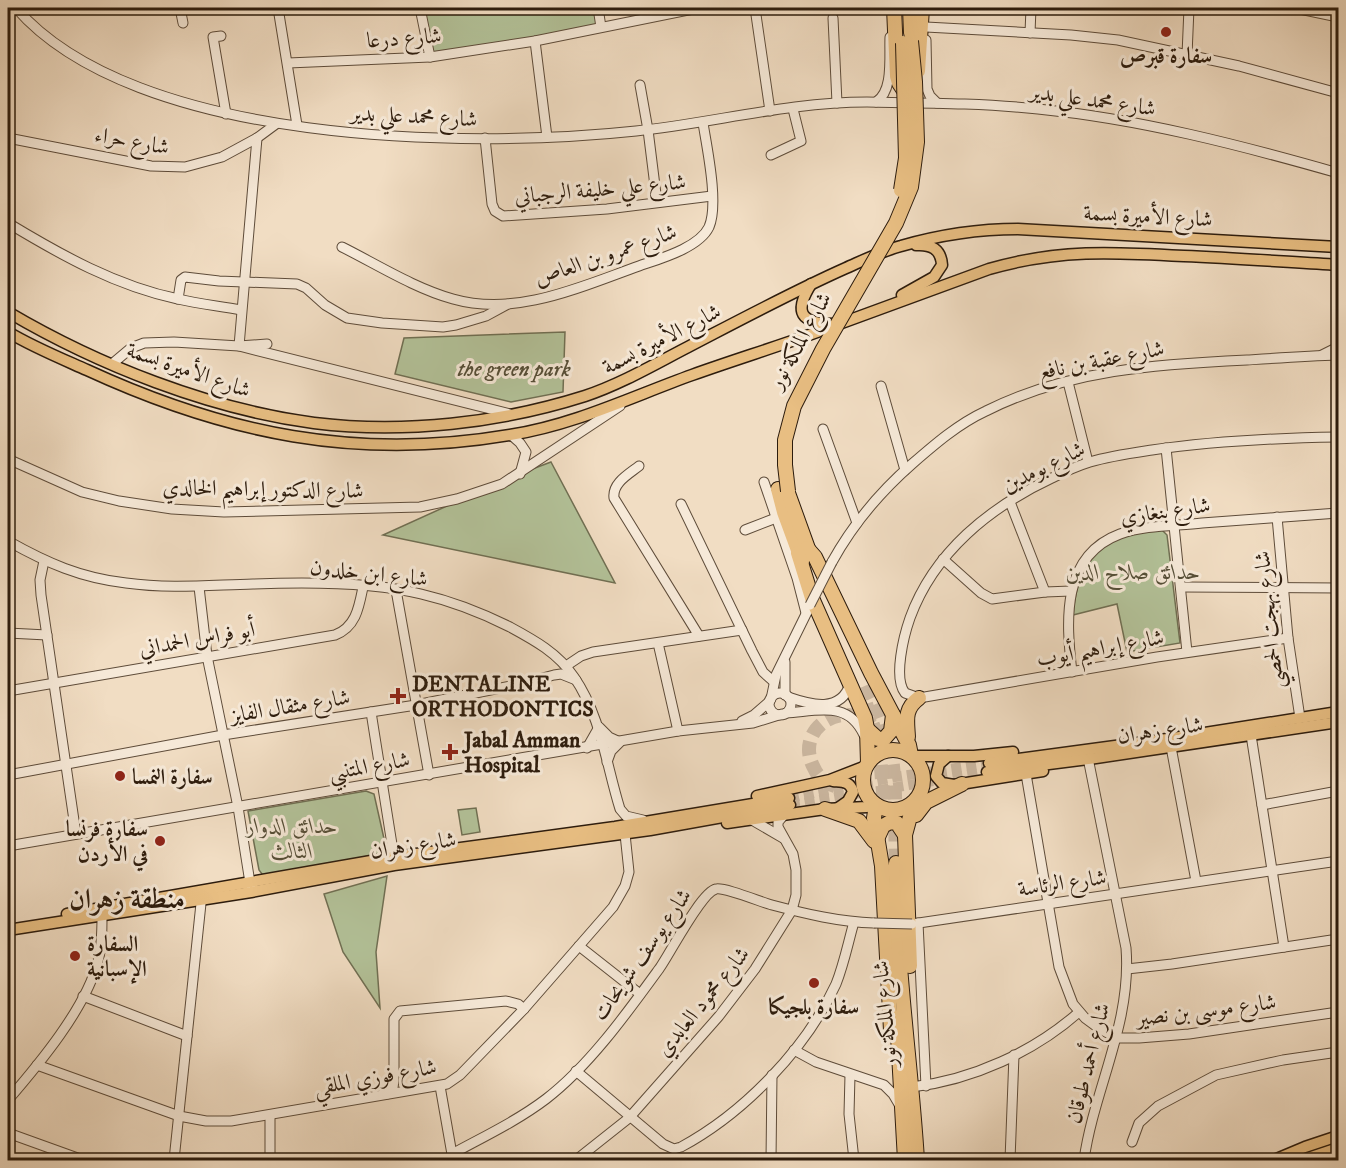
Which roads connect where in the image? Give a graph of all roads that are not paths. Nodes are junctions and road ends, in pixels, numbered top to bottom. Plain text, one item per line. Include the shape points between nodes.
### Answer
1 (16, 8) edge
2 (180, 8) edge
3 (278, 8) edge
4 (420, 8) edge
5 (598, 8) edge
6 (698, 8) edge
7 (755, 8) edge
8 (893, 8) edge
9 (902, 8) edge
10 (910, 8) edge
11 (1030, 8) edge
12 (1189, 8) edge
13 (1295, 8) edge
14 (922, 15) edge
15 (1338, 17) edge
16 (833, 18) dead end
17 (183, 23) dead end
18 (601, 27) junction
19 (1030, 33) junction
20 (221, 36) dead end
21 (903, 39) junction
22 (535, 41) junction
23 (1187, 55) junction
24 (430, 57) junction
25 (288, 63) junction
26 (640, 85) dead end
27 (909, 85) junction
28 (1338, 93) edge
29 (876, 103) junction
30 (837, 104) junction
31 (937, 104) junction
32 (793, 109) junction
33 (770, 111) junction
34 (226, 114) junction
35 (703, 123) junction
36 (276, 124) junction
37 (297, 125) junction
38 (648, 130) junction
39 (547, 137) junction
40 (8, 138) edge
41 (256, 138) junction
42 (485, 138) junction
43 (771, 155) dead end
44 (1338, 173) edge
45 (712, 196) junction
46 (657, 202) junction
47 (8, 223) edge
48 (899, 246) junction
49 (342, 247) dead end
50 (1338, 247) edge
51 (1338, 265) edge
52 (244, 281) junction
53 (811, 284) junction
54 (178, 299) junction
55 (508, 304) junction
56 (241, 310) junction
57 (876, 310) junction
58 (8, 312) edge
59 (836, 324) junction
60 (8, 332) edge
61 (267, 344) dead end
62 (238, 346) junction
63 (1338, 347) edge
64 (1338, 355) edge
65 (1320, 356) junction
66 (112, 364) junction
67 (1068, 382) junction
68 (881, 386) dead end
69 (631, 400) junction
70 (510, 414) junction
71 (823, 429) dead end
72 (511, 435) junction
73 (1338, 437) edge
74 (1166, 448) junction
75 (8, 459) edge
76 (1088, 462) junction
77 (639, 466) dead end
78 (905, 470) junction
79 (520, 474) junction
80 (764, 482) dead end
81 (1010, 502) junction
82 (681, 504) dead end
83 (1338, 513) edge
84 (1277, 517) junction
85 (776, 518) junction
86 (857, 523) junction
87 (1173, 526) junction
88 (745, 530) dead end
89 (8, 541) edge
90 (803, 550) junction
91 (943, 559) junction
92 (44, 561) junction
93 (199, 587) junction
94 (363, 587) junction
95 (1283, 587) junction
96 (1181, 588) junction
97 (1338, 588) edge
98 (396, 590) junction
99 (1071, 591) junction
100 (1045, 592) junction
101 (808, 609) junction
102 (742, 630) junction
103 (8, 633) edge
104 (47, 635) junction
105 (699, 636) junction
106 (1287, 638) junction
107 (658, 643) junction
108 (1187, 652) junction
109 (207, 656) junction
110 (785, 660) junction
111 (566, 666) junction
112 (1072, 672) junction
113 (576, 680) junction
114 (773, 681) junction
115 (54, 684) junction
116 (859, 686) junction
117 (8, 690) edge
118 (787, 696) junction
119 (919, 698) junction
120 (770, 700) junction
121 (416, 705) junction
122 (371, 712) junction
123 (1338, 712) edge
124 (784, 714) junction
125 (893, 715) junction
126 (1300, 718) junction
127 (1338, 722) edge
128 (737, 723) junction
129 (599, 727) junction
130 (678, 731) junction
131 (223, 735) junction
132 (867, 735) junction
133 (1251, 735) junction
134 (620, 741) junction
135 (603, 745) junction
136 (1171, 747) junction
137 (587, 748) junction
138 (1105, 748) junction
139 (910, 751) junction
140 (948, 756) junction
141 (1092, 761) junction
142 (607, 762) junction
143 (867, 764) junction
144 (65, 765) junction
145 (1026, 774) junction
146 (8, 775) edge
147 (429, 775) junction
148 (830, 780) junction
149 (383, 783) junction
150 (958, 784) junction
151 (1338, 791) edge
152 (916, 800) junction
153 (875, 804) junction
154 (1262, 805) junction
155 (787, 806) junction
156 (238, 807) junction
157 (832, 808) junction
158 (670, 818) junction
159 (752, 820) junction
160 (649, 826) junction
161 (76, 834) junction
162 (626, 834) junction
163 (783, 838) junction
164 (905, 841) junction
165 (878, 844) junction
166 (8, 846) edge
167 (394, 857) junction
168 (1338, 861) edge
169 (892, 863) tunnel mouth
170 (1273, 869) junction
171 (1196, 881) junction
172 (251, 887) junction
173 (1114, 894) junction
174 (202, 895) junction
175 (1048, 903) junction
176 (792, 909) junction
177 (102, 915) junction
178 (854, 922) junction
179 (915, 923) junction
180 (8, 924) edge
181 (8, 930) edge
182 (1338, 939) edge
183 (579, 946) junction
184 (1284, 947) junction
185 (1127, 969) junction
186 (640, 994) junction
187 (83, 996) junction
188 (524, 1010) junction
189 (1079, 1012) junction
190 (1338, 1012) edge
191 (187, 1036) junction
192 (1117, 1038) junction
193 (794, 1050) junction
194 (1338, 1052) edge
195 (1014, 1055) junction
196 (904, 1058) junction
197 (37, 1065) junction
198 (576, 1071) junction
199 (900, 1072) junction
200 (772, 1075) junction
201 (850, 1075) junction
202 (884, 1085) junction
203 (440, 1086) junction
204 (919, 1087) junction
205 (387, 1094) junction
206 (8, 1100) edge
207 (902, 1111) junction
208 (270, 1114) junction
209 (179, 1116) junction
210 (629, 1118) junction
211 (8, 1132) edge
212 (1338, 1136) edge
213 (1132, 1142) dead end
214 (1338, 1148) edge
215 (452, 1157) edge
216 (83, 1161) edge
217 (174, 1161) edge
218 (270, 1161) edge
219 (576, 1161) edge
220 (771, 1161) edge
221 (854, 1161) edge
222 (905, 1161) edge
223 (917, 1161) edge
224 (1010, 1161) edge
225 (1084, 1161) edge
226 (1274, 1161) edge
227 (1302, 1161) edge

1 - 34 street, شارع محمد علي بدير via 41,33 108,74
2 - 17 street
3 - 25 street
4 - 24 street
5 - 18 street
6 - 18 street, شارع درعا
7 - 33 street
8 - 21 highway
8 - 29 street via 887,86
9 - 21 highway, شارع الملكة نور
10 - 21 highway, شارع الملكة نور
11 - 19 street
12 - 23 street
13 - 15 street
14 - 19 street
14 - 27 highway via 919,68
14 - 31 street via 927,89
16 - 30 street
18 - 22 street, شارع درعا
19 - 23 street via 1118,40
20 - 34 street via 213,37
21 - 27 highway, شارع الملكة نور, bridge
21 - 27 highway via 897,76 899,83
22 - 24 street, شارع درعا
22 - 39 street
23 - 28 street
24 - 25 street, شارع درعا
25 - 37 street
26 - 38 street
27 - 90 highway, شارع الملكة نور, bridge via 917,142 911,187 896,223 823,350 789,419 783,490
29 - 30 street, شارع محمد علي بدير
29 - 31 street, شارع محمد علي بدير
30 - 32 street, شارع محمد علي بدير
31 - 44 street, شارع محمد علي بدير via 1035,108 1115,120 1201,136
32 - 33 street, شارع محمد علي بدير
32 - 43 street via 801,141
33 - 35 street, شارع محمد علي بدير
34 - 36 street, شارع محمد علي بدير
35 - 38 street, شارع محمد علي بدير
35 - 45 street, شارع عمرو بن العاص
36 - 37 street, شارع محمد علي بدير
36 - 41 street, شارع حراء
37 - 42 street, شارع محمد علي بدير
38 - 39 street, شارع محمد علي بدير
38 - 46 street
39 - 42 street, شارع محمد علي بدير
40 - 41 street, شارع حراء via 168,168 210,161
41 - 52 street
42 - 46 street, شارع علي خليفة الرجباني via 492,204 503,216
45 - 46 street, شارع علي خليفة الرجباني
45 - 55 street, شارع عمرو بن العاص via 710,224 690,246 561,294
47 - 54 street via 99,273
48 - 50 main road, شارع الأميرة بسمة via 961,233 1018,229
48 - 53 main road, شارع الأميرة بسمة
48 - 57 main road via 936,249 941,269 934,277
49 - 55 street, شارع عمرو بن العاص via 443,296 466,302
51 - 57 main road, شارع الأميرة بسمة via 1112,252 1052,255 989,269
52 - 54 street via 185,277 180,282
52 - 55 street via 301,286 347,318 370,322 450,326 486,316
52 - 56 street
53 - 59 main road via 802,305 806,318
53 - 70 main road, شارع الأميرة بسمة via 600,390
54 - 56 street
56 - 62 street
57 - 59 main road, شارع الأميرة بسمة
58 - 66 main road, شارع الأميرة بسمة
59 - 69 main road, شارع الأميرة بسمة
60 - 72 main road, شارع الأميرة بسمة via 162,402 277,435 327,442 414,445
61 - 62 street
62 - 66 street via 144,342
62 - 70 street
63 - 65 street
64 - 65 street, شارع عقبة بن نافع
65 - 67 street, شارع عقبة بن نافع via 1168,363
66 - 70 main road, شارع الأميرة بسمة via 221,404 314,423 417,425
67 - 76 street
67 - 78 street, شارع عقبة بن نافع via 986,411 943,437
68 - 78 street
69 - 72 main road, شارع الأميرة بسمة via 572,421
69 - 79 street, شارع الدكتور إبراهيم الخالدي
71 - 86 street
72 - 79 street via 526,452
73 - 74 street, شارع بومدين via 1266,438
74 - 76 street, شارع بومدين
74 - 87 street
75 - 79 street, شارع الدكتور إبراهيم الخالدي via 66,486 101,497 156,507 224,512 420,507 480,492
76 - 81 street, شارع بومدين
77 - 105 street via 616,485 614,498
78 - 86 street, شارع عقبة بن نافع
80 - 85 street
81 - 91 street, شارع بومدين via 972,528
81 - 100 street
82 - 102 street
83 - 84 street, شارع بنغازي
84 - 87 street, شارع بنغازي
84 - 95 street, شارع بهجت الحمصي
85 - 88 street
85 - 101 street
86 - 101 street, شارع عقبة بن نافع, bridge
87 - 96 street
87 - 99 street, شارع بنغازي via 1128,532 1101,544 1082,565
89 - 92 street, شارع ابن خلدون
90 - 116 highway via 812,598
90 - 125 highway via 815,557
91 - 100 street via 992,599
91 - 119 street, شارع بومدين via 918,600 904,639 901,686 905,693
92 - 93 street, شارع ابن خلدون via 83,575 124,583
92 - 104 street via 40,588
93 - 94 street, شارع ابن خلدون via 284,583
93 - 109 street
94 - 98 street, شارع ابن خلدون
94 - 109 street, أبو فراس الحمداني via 358,612 345,631
95 - 96 street
95 - 97 street
95 - 106 street, شارع بهجت الحمصي
96 - 108 street
98 - 111 street, شارع ابن خلدون via 421,594 494,619 543,646
98 - 121 street
99 - 100 street
99 - 112 street, شارع بنغازي via 1067,627
101 - 110 street, شارع عقبة بن نافع
102 - 105 street
102 - 114 street via 760,666
103 - 104 street
104 - 115 street
105 - 107 street
106 - 108 street, شارع إبراهيم أيوب
106 - 126 street, شارع بهجت الحمصي
107 - 111 street via 586,653
107 - 130 street
108 - 112 street, شارع إبراهيم أيوب
109 - 115 street, أبو فراس الحمداني
109 - 131 street
110 - 114 street, شارع عقبة بن نافع
110 - 118 street, شارع عقبة بن نافع
111 - 113 street, شارع ابن خلدون
112 - 119 street, شارع إبراهيم أيوب
113 - 121 street, شارع مثقال الفايز via 554,675
113 - 129 street, شارع ابن خلدون
114 - 120 street, شارع عقبة بن نافع
115 - 117 street, أبو فراس الحمداني
115 - 144 street
116 - 118 street via 835,703
116 - 132 highway
118 - 120 street via 777,694
118 - 124 street via 791,706
119 - 139 highway via 908,711
120 - 124 street via 774,712
120 - 128 street, شارع المتنبي via 754,715
121 - 122 street, شارع مثقال الفايز
121 - 147 street
122 - 131 street, شارع مثقال الفايز
122 - 149 street
123 - 126 main road, شارع زهران
124 - 128 street, شارع المتنبي
124 - 132 street, شارع المتنبي via 841,711
125 - 132 highway via 891,731 884,739
125 - 139 highway
126 - 138 main road, شارع زهران
127 - 133 main road, شارع زهران
128 - 130 street, شارع المتنبي
129 - 134 street
129 - 135 street, شارع ابن خلدون
129 - 137 street
130 - 134 street, شارع المتنبي
131 - 144 street, شارع مثقال الفايز
131 - 156 street
132 - 143 highway
133 - 136 main road, شارع زهران
133 - 154 street
134 - 135 street, شارع المتنبي
134 - 142 street
135 - 137 street, شارع المتنبي
135 - 142 street, شارع ابن خلدون
136 - 141 main road, شارع زهران
136 - 171 street
137 - 147 street, شارع المتنبي
138 - 140 main road via 1094,744
138 - 141 main road, شارع زهران via 988,767
139 - 140 main road
139 - 143 highway via 883,751
139 - 152 highway via 919,763 924,781
140 - 150 main road via 939,764 936,776 942,783
141 - 145 main road
141 - 173 street, شارع أحمد طوقان
142 - 160 street, شارع ابن خلدون via 622,813
143 - 148 main road
143 - 153 highway via 863,786
144 - 146 street, شارع مثقال الفايز
144 - 161 street
145 - 150 main road
145 - 175 street, شارع موسى بن نصير
147 - 149 street, شارع المتنبي
148 - 157 main road via 847,783 852,789 851,798
148 - 158 main road
149 - 156 street, شارع المتنبي
149 - 167 street
150 - 152 main road
150 - 164 highway via 918,810
151 - 154 street
152 - 153 highway via 907,807 891,810
152 - 164 highway
153 - 157 main road
153 - 165 highway
154 - 170 street
155 - 157 main road
155 - 158 main road, شارع زهران
155 - 159 main road
155 - 160 main road, شارع زهران
155 - 163 street, شارع محمود العابدي via 778,824
156 - 161 street, شارع المتنبي
156 - 172 street
157 - 165 highway via 860,821
158 - 160 main road, شارع زهران
159 - 160 main road via 670,831
159 - 163 street
160 - 162 main road, شارع زهران
160 - 167 main road, شارع زهران
161 - 166 street, شارع المتنبي
162 - 172 main road, شارع زهران
162 - 183 street, شارع فوزي الملقي via 629,865 625,886 613,907
163 - 176 street, شارع محمود العابدي via 794,854 796,895
164 - 165 highway via 897,823 890,822 883,826
164 - 196 highway via 914,1036 913,1051
165 - 196 highway via 892,1034 895,1048
167 - 172 main road, شارع زهران
168 - 170 street, شارع الرئاسة
169 - 196 highway, شارع الملكة نور
170 - 171 street, شارع الرئاسة
170 - 184 street
171 - 173 street, شارع الرئاسة
172 - 174 main road, شارع زهران
173 - 175 street, شارع الرئاسة
173 - 185 street, شارع أحمد طوقان
174 - 177 main road, شارع زهران
174 - 180 main road, شارع زهران
174 - 191 street
175 - 179 street, شارع الرئاسة
175 - 189 street, شارع موسى بن نصير via 1059,967
176 - 178 street, شارع الرئاسة
176 - 186 street, شارع يوسف شويحات via 721,889 710,891
176 - 210 street, شارع محمود العابدي via 732,1001
177 - 181 main road, شارع زهران
177 - 187 street via 98,963
178 - 179 street, شارع الرئاسة, bridge
178 - 193 street via 835,986
179 - 204 street
182 - 184 street
183 - 186 street
183 - 188 street, شارع فوزي الملقي
184 - 185 street
185 - 192 street, شارع أحمد طوقان
186 - 198 street, شارع يوسف شويحات
187 - 191 street
187 - 197 street
188 - 203 street, شارع فوزي الملقي via 460,1076
188 - 205 street via 506,1001 400,1011 394,1019 393,1088
189 - 192 street, شارع موسى بن نصير
189 - 195 street
190 - 192 street, شارع موسى بن نصير via 1189,1034
191 - 209 street
192 - 225 street, شارع أحمد طوقان
193 - 200 street
193 - 201 street
194 - 213 street via 1216,1075 1148,1114 1137,1127
195 - 204 street via 950,1082
195 - 224 street
196 - 199 highway, شارع الملكة نور
196 - 204 highway, شارع الملكة نور
197 - 206 street
197 - 209 street, شارع فوزي الملقي
198 - 210 street
198 - 215 street, شارع يوسف شويحات via 544,1100
199 - 202 street via 894,1082
199 - 207 highway, شارع الملكة نور
200 - 210 street via 733,1113 681,1147 668,1148
200 - 220 street
201 - 202 street
201 - 221 street
202 - 207 street
203 - 205 street, شارع فوزي الملقي
203 - 215 street
204 - 223 highway, شارع الملكة نور
205 - 208 street, شارع فوزي الملقي
207 - 222 highway, شارع الملكة نور
208 - 209 street, شارع فوزي الملقي via 215,1122
208 - 218 street
209 - 217 street
210 - 219 street, شارع محمود العابدي
211 - 216 street
212 - 226 main road
214 - 227 main road

